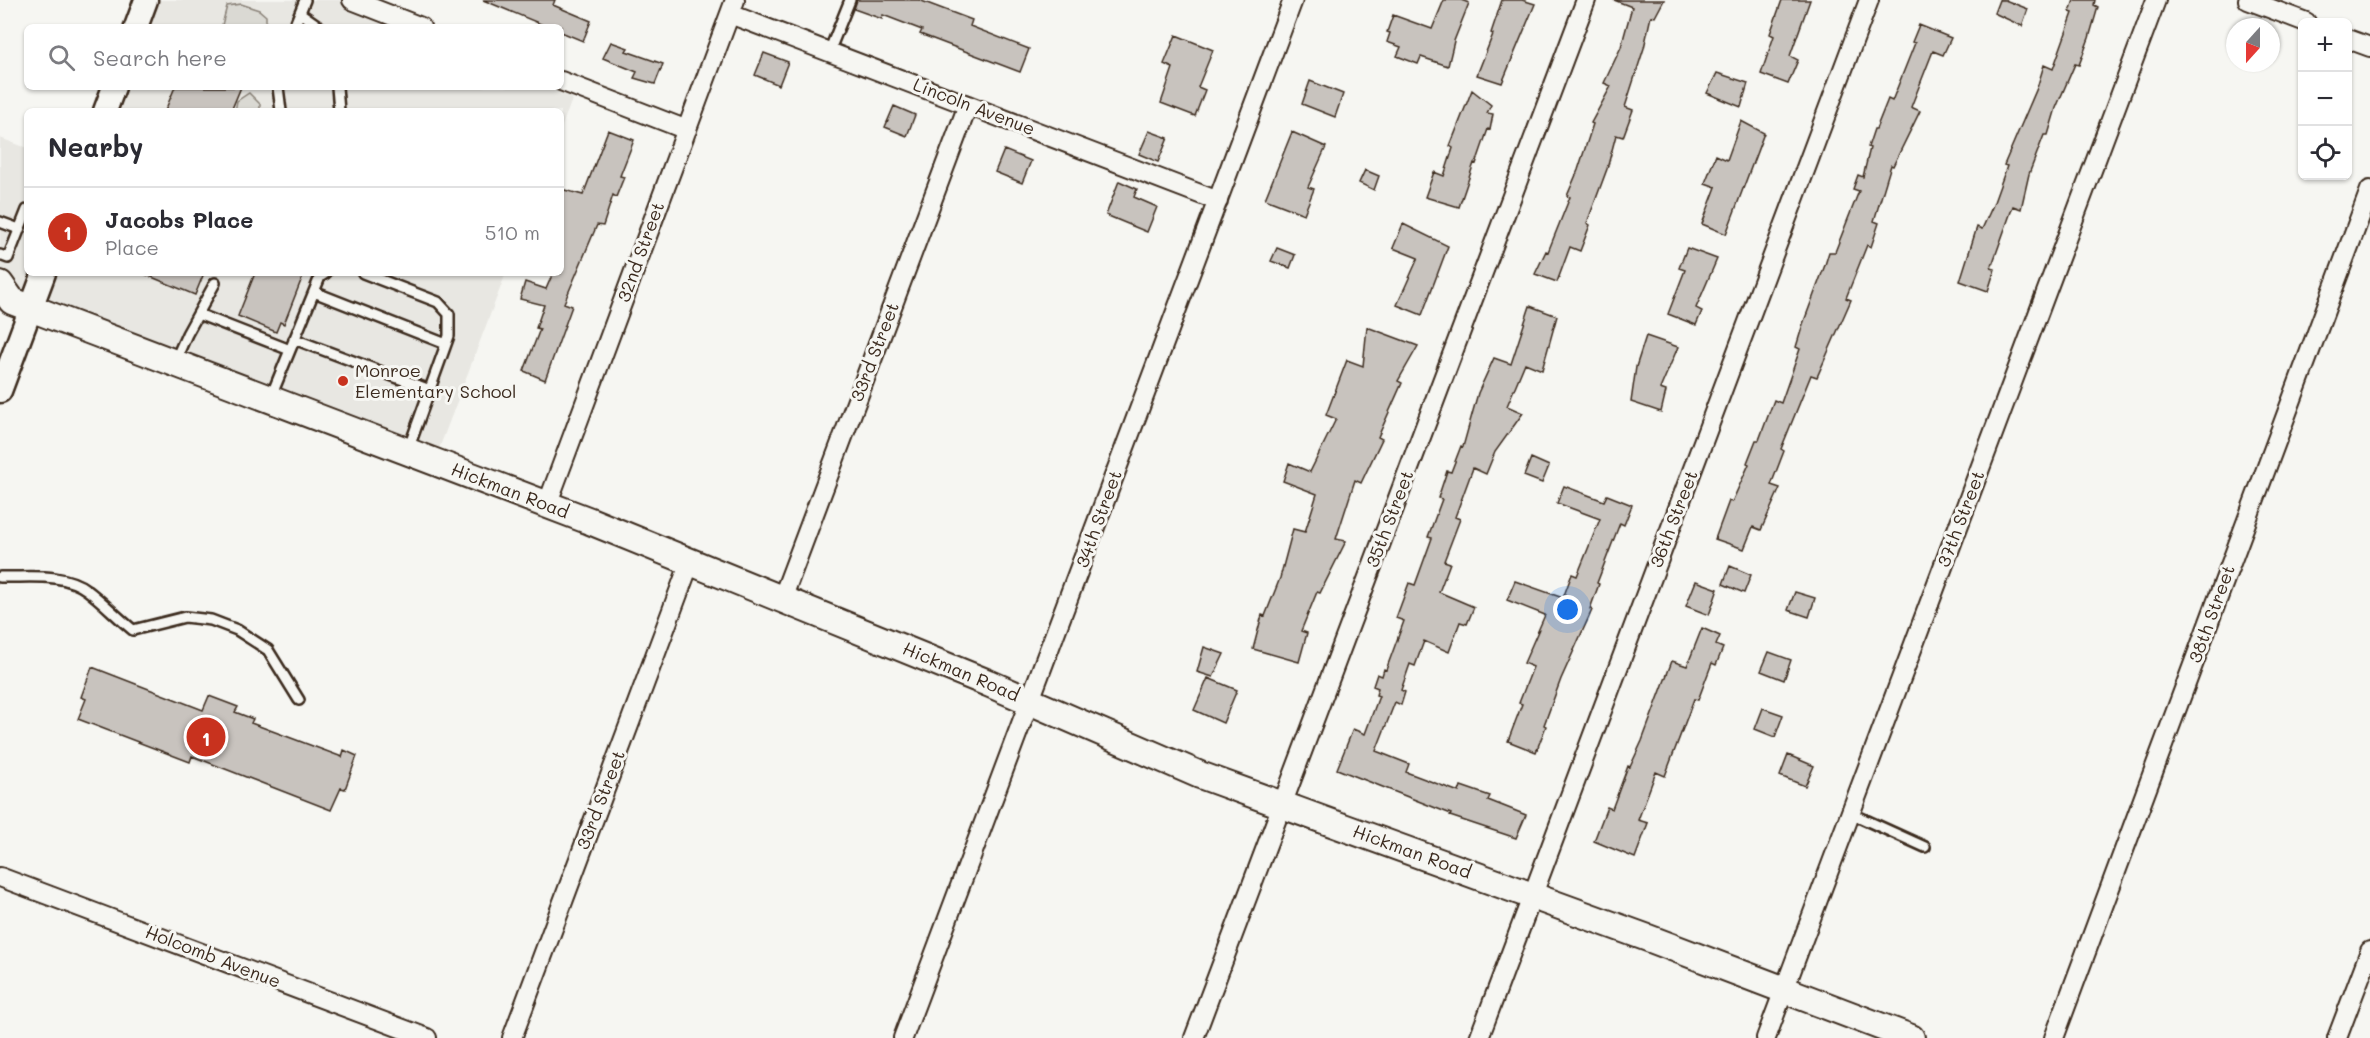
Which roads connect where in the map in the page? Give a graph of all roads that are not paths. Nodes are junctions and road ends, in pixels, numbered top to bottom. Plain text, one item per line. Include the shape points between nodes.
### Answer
1 (146, 0) edge
2 (305, 0) edge
3 (352, 0) edge
4 (850, 0) edge
5 (1293, 0) edge
6 (1586, 0) edge
7 (1869, 0) edge
8 (2156, 0) edge
9 (2248, 0) edge
10 (732, 7) edge
11 (300, 14) junction
12 (2298, 19) edge
13 (137, 24) edge
14 (295, 24) edge
15 (315, 24) edge
16 (414, 24) edge
17 (2352, 40) edge
18 (2370, 47) edge
19 (829, 51) junction
20 (564, 82) edge
21 (113, 90) edge
22 (278, 90) edge
23 (337, 90) edge
24 (968, 105) junction
25 (106, 108) edge
26 (281, 108) edge
27 (339, 108) edge
28 (687, 130) junction
29 (2370, 190) edge
30 (1218, 201) junction
31 (24, 219) edge
32 (0, 222) edge
33 (20, 230) junction
34 (0, 255) edge
35 (40, 276) edge
36 (322, 276) edge
37 (371, 276) edge
38 (215, 283) dead end
39 (314, 292) junction
40 (11, 300) edge
41 (198, 314) junction
42 (294, 339) junction
43 (446, 344) junction
44 (290, 350) junction
45 (174, 363) junction
46 (430, 390) junction
47 (0, 391) edge
48 (270, 399) junction
49 (407, 452) junction
50 (547, 505) junction
51 (690, 562) junction
52 (0, 577) edge
53 (782, 599) junction
54 (299, 700) dead end
55 (1031, 702) junction
56 (1282, 805) junction
57 (1850, 813) junction
58 (1925, 847) dead end
59 (0, 877) edge
60 (1532, 896) junction
61 (2370, 951) edge
62 (1784, 990) junction
63 (427, 1038) edge
64 (512, 1038) edge
65 (903, 1038) edge
66 (1194, 1038) edge
67 (1479, 1038) edge
68 (1766, 1038) edge
69 (1911, 1038) edge
70 (2054, 1038) edge
71 (2337, 1038) edge

1 - 13 street
2 - 11 lane
3 - 16 street
4 - 19 lane
5 - 30 street, 34th Street
6 - 56 street, 35th Street
7 - 60 street, 36th Street
8 - 57 street, 37th Street
9 - 12 street
10 - 19 street, Lincoln Avenue
10 - 28 street, 32nd Street
11 - 14 lane
11 - 15 lane
17 - 18 street
19 - 24 street, Lincoln Avenue
20 - 28 street
21 - 25 street
22 - 26 lane
23 - 27 lane
24 - 30 street, Lincoln Avenue
24 - 53 street, 33rd Street
28 - 50 street, 32nd Street
29 - 70 street, 38th Street
30 - 55 street, 34th Street
31 - 33 lane
32 - 33 lane
33 - 34 lane via 8,258
35 - 40 street
36 - 39 lane
37 - 43 lane via 438,302 448,314
38 - 41 lane
39 - 42 lane
39 - 43 lane
40 - 45 main road, Hickman Road
40 - 47 street
41 - 44 lane
41 - 45 lane
42 - 44 lane
42 - 46 lane
43 - 46 lane
44 - 48 lane
45 - 48 main road, Hickman Road
46 - 49 lane
48 - 49 main road, Hickman Road
49 - 50 main road, Hickman Road
50 - 51 main road, Hickman Road
51 - 53 main road, Hickman Road
51 - 64 street, 33rd Street
52 - 54 lane via 34,576 85,588 133,630 185,617 211,620 237,630 268,651
53 - 55 main road, Hickman Road
55 - 56 main road, Hickman Road via 1200,775
55 - 65 street, 34th Street
56 - 60 main road, Hickman Road
56 - 66 street, 35th Street
57 - 58 lane
57 - 62 street, 37th Street
59 - 63 street, Holcomb Avenue
60 - 62 main road, Hickman Road
60 - 67 street, 36th Street
61 - 71 street
62 - 68 street, 37th Street
62 - 69 main road, Hickman Road

